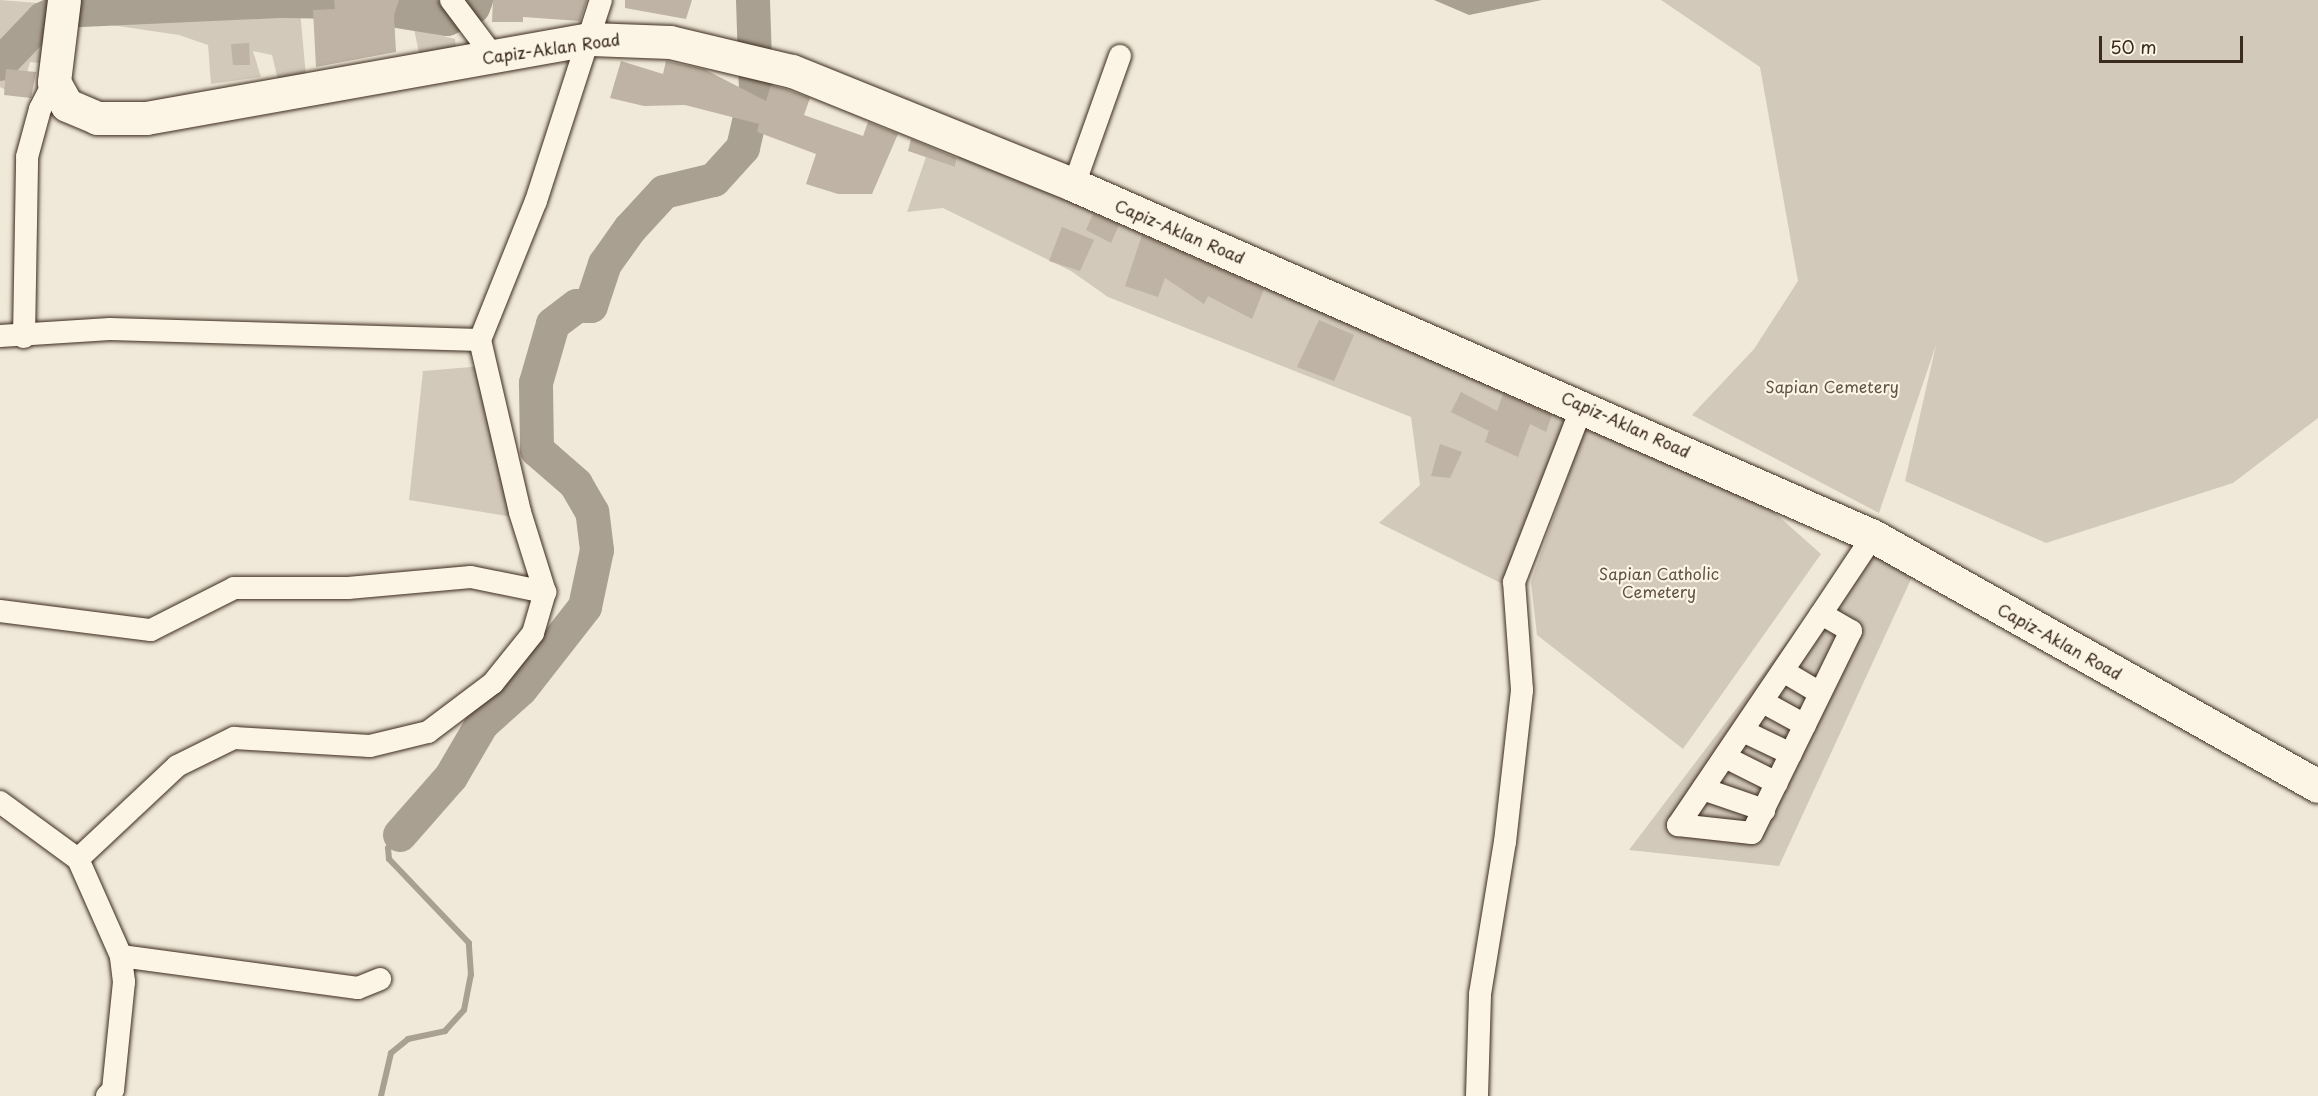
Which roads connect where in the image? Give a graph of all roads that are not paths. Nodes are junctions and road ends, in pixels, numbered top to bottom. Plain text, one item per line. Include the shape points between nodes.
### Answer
1 (64, 0) edge
2 (451, 0) edge
3 (601, 0) edge
4 (588, 39) junction
5 (485, 45) junction
6 (1120, 56) dead end
7 (54, 82) junction
8 (1074, 185) junction
9 (0, 336) edge
10 (24, 337) junction
11 (480, 340) junction
12 (1583, 404) junction
13 (1873, 536) junction
14 (545, 592) junction
15 (0, 611) edge
16 (1821, 614) junction
17 (1800, 645) junction
18 (1834, 666) junction
19 (1783, 671) junction
20 (1820, 693) junction
21 (1763, 702) junction
22 (1805, 725) junction
23 (1743, 731) junction
24 (1791, 754) junction
25 (1725, 757) junction
26 (1777, 783) junction
27 (2318, 786) edge
28 (1702, 789) junction
29 (0, 802) edge
30 (1764, 810) junction
31 (78, 859) junction
32 (121, 956) junction
33 (380, 979) dead end
34 (107, 1096) edge
35 (1477, 1096) edge

1 - 7 main road
2 - 5 street
3 - 4 street
4 - 5 main road, Capiz-Aklan Road
4 - 8 main road, Capiz-Aklan Road via 629,37 740,55 792,71
4 - 11 street via 536,201
5 - 7 main road, Capiz-Aklan Road via 146,118 97,118 67,105
6 - 8 street
7 - 10 street via 27,157
8 - 12 main road, Capiz-Aklan Road
9 - 10 street
10 - 11 street via 110,329
11 - 14 street via 520,512
12 - 13 main road, Capiz-Aklan Road
12 - 35 street via 1514,582 1522,690 1505,842 1480,994
13 - 16 street
13 - 27 main road, Capiz-Aklan Road
14 - 15 street via 471,577 348,588 234,588 151,630
14 - 31 street via 533,633 493,683 428,732 370,746 234,738 177,766
16 - 17 street
16 - 18 street via 1851,631
17 - 18 street
17 - 19 street
18 - 20 street
19 - 20 street
19 - 21 street
20 - 22 street
21 - 22 street
21 - 23 street
22 - 24 street
23 - 24 street
23 - 25 street
24 - 26 street
25 - 26 street
25 - 28 street
26 - 30 street
28 - 30 street
28 - 30 street via 1678,825 1752,834
29 - 31 street
31 - 32 street
32 - 33 street via 358,988
32 - 34 street via 113,1090

